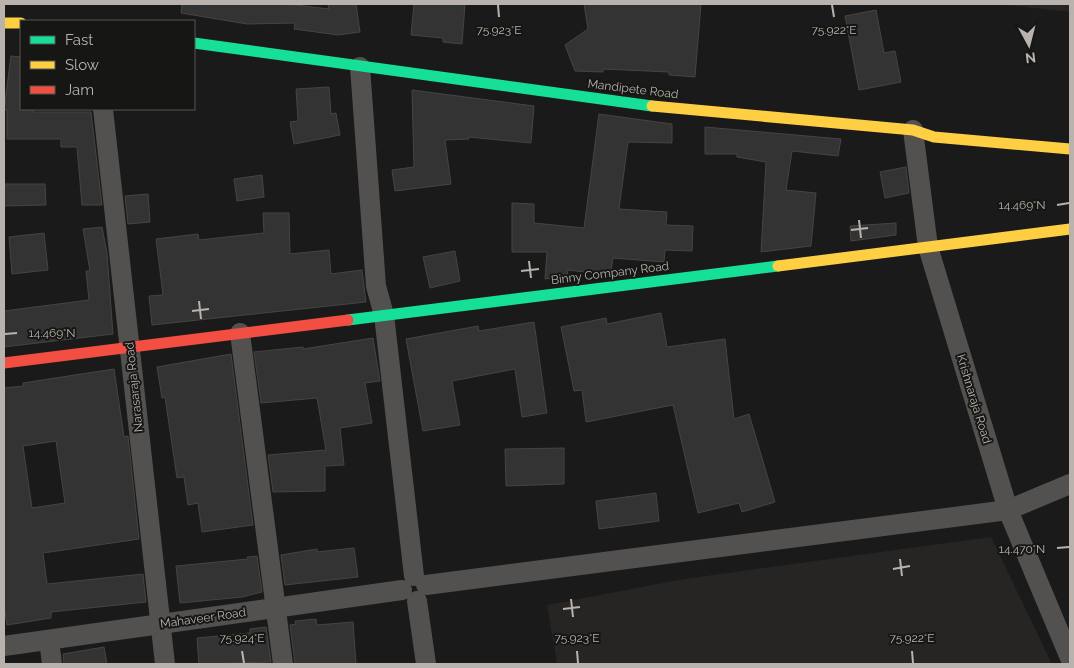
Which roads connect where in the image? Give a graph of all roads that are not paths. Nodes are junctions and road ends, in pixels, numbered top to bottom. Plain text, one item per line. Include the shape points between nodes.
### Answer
1 (4, 23) edge
2 (20, 24) edge
3 (195, 42) edge
4 (360, 67) junction
5 (103, 110) edge
6 (913, 130) junction
7 (1070, 149) edge
8 (1070, 229) edge
9 (928, 247) junction
10 (384, 315) junction
11 (240, 333) junction
12 (130, 347) junction
13 (4, 363) edge
14 (1070, 484) edge
15 (1008, 510) junction
16 (415, 588) junction
17 (276, 608) junction
18 (161, 624) junction
19 (49, 640) junction
20 (4, 646) edge
21 (1070, 658) edge
22 (52, 664) edge
23 (165, 664) edge
24 (283, 664) edge
25 (426, 664) edge

1 - 2 main road
3 - 4 main road, Mandipete Road
4 - 6 main road, Mandipete Road via 670,108
4 - 10 street via 376,286
5 - 12 street, Narasaraja Road
6 - 7 main road, Mandipete Road via 934,137
6 - 9 street, Krishnaraja Road
8 - 9 main road, Binny Company Road
9 - 10 main road, Binny Company Road
9 - 15 street, Krishnaraja Road
10 - 11 main road, Binny Company Road
10 - 16 street
11 - 12 main road, Binny Company Road
11 - 17 street
12 - 13 main road, Binny Company Road
12 - 18 street, Narasaraja Road
14 - 15 street, Mahaveer Road
15 - 16 street, Mahaveer Road
15 - 21 street, Krishnaraja Road
16 - 17 street, Mahaveer Road
16 - 25 street
17 - 18 street, Mahaveer Road
17 - 24 street
18 - 19 street, Mahaveer Road
18 - 23 street, Narasaraja Road
19 - 20 street, Mahaveer Road
19 - 22 street

